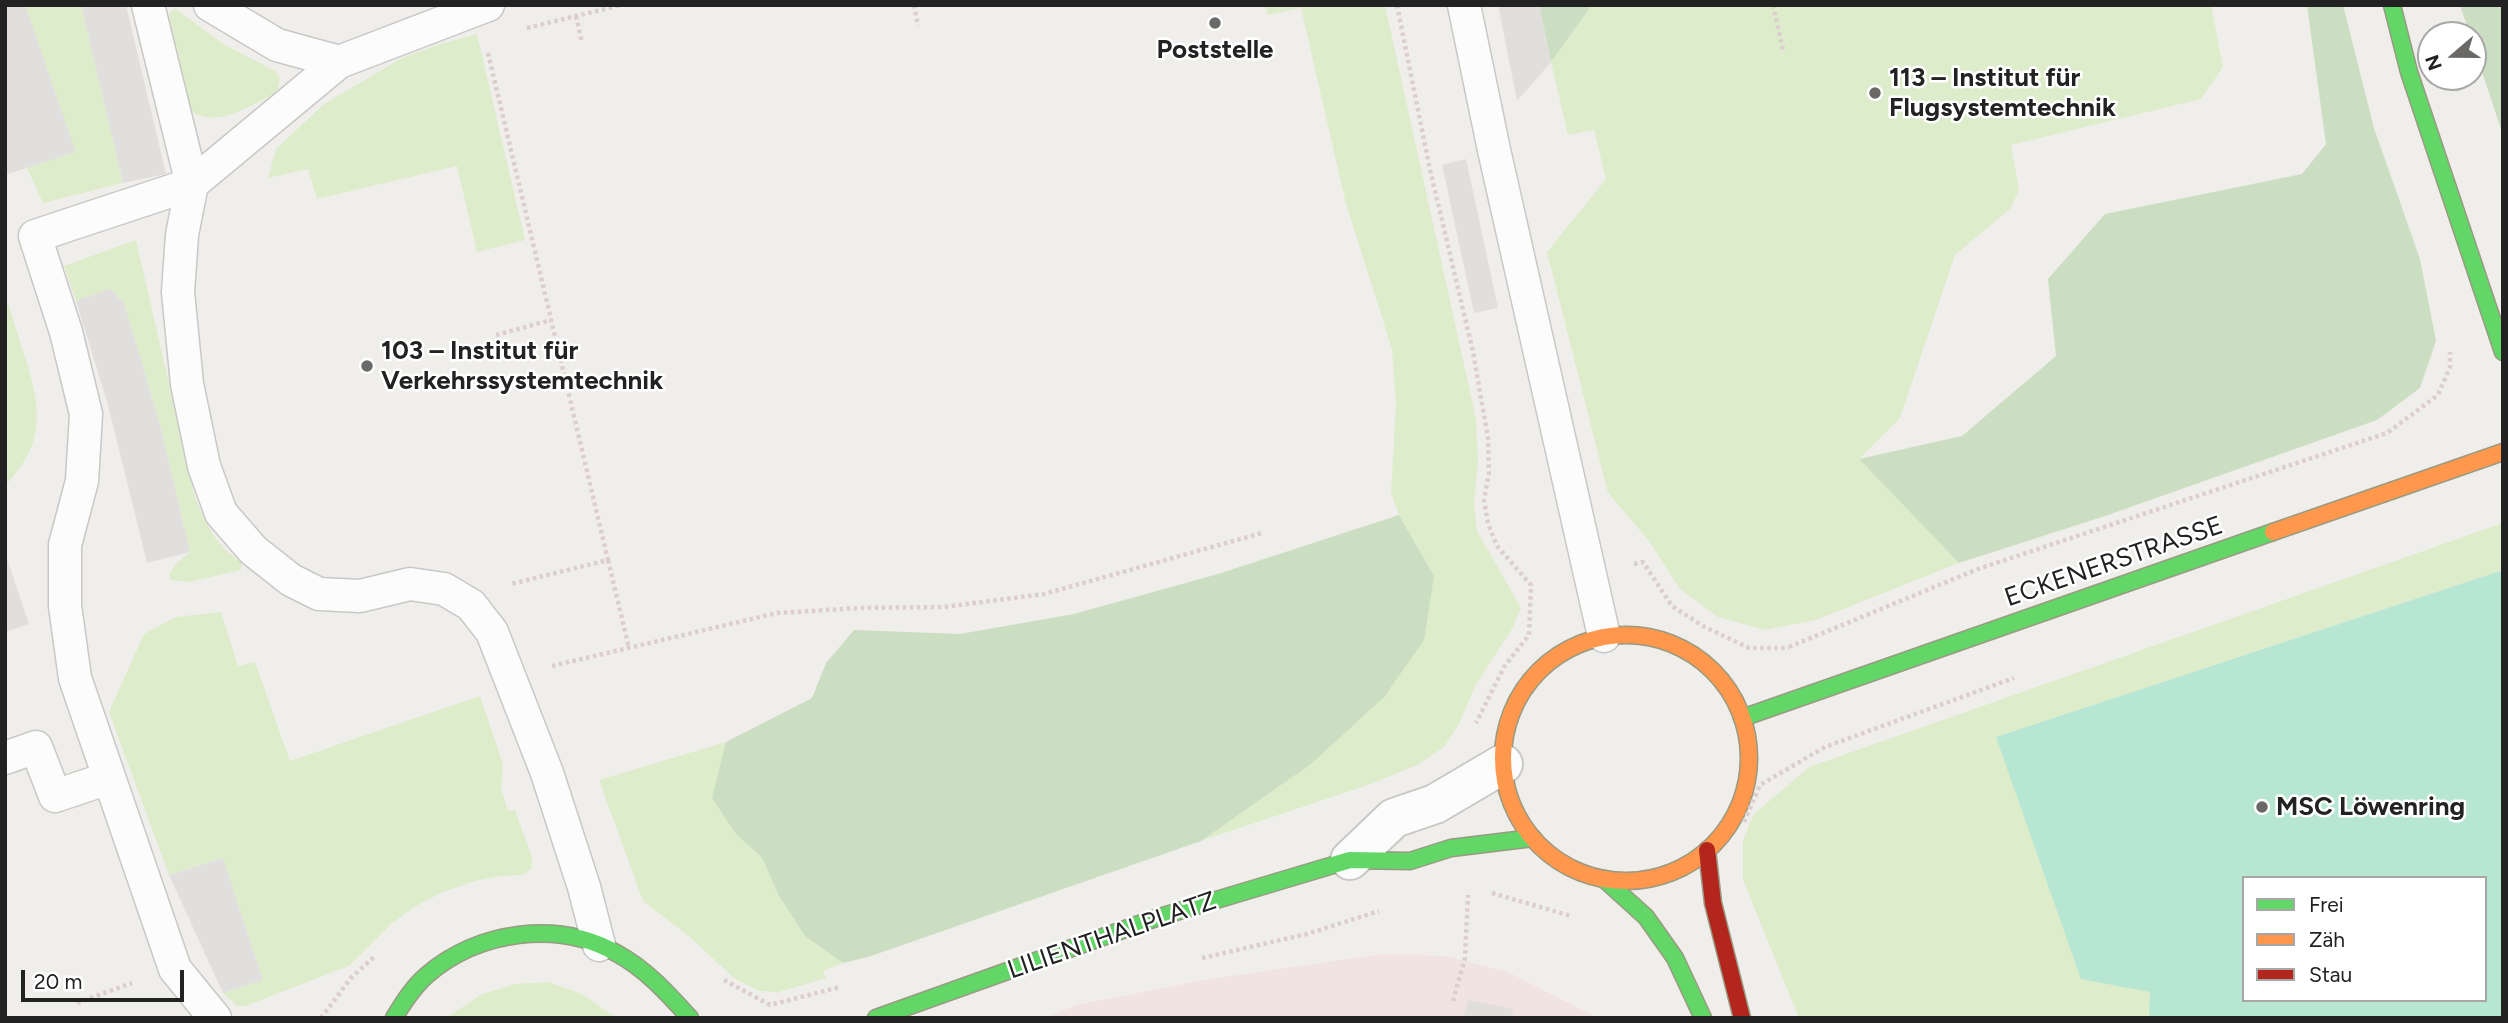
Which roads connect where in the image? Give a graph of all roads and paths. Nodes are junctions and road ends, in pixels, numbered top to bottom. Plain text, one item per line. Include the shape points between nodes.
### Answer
1 (148, 5) edge
2 (211, 5) edge
3 (488, 5) edge
4 (621, 5) edge
5 (914, 5) edge
6 (1397, 5) edge
7 (1464, 5) edge
8 (1773, 5) edge
9 (2392, 5) edge
10 (576, 16) junction
11 (918, 26) dead end
12 (524, 28) dead end
13 (485, 40) dead end
14 (582, 43) dead end
15 (1783, 50) dead end
16 (339, 62) junction
17 (192, 184) junction
18 (551, 320) junction
19 (496, 335) dead end
20 (2451, 343) dead end
21 (2503, 352) edge
22 (2503, 452) edge
23 (1262, 533) dead end
24 (608, 560) junction
25 (1589, 573) junction
26 (1531, 585) junction
27 (471, 605) junction
28 (1604, 636) junction
29 (1789, 647) junction
30 (629, 648) junction
31 (510, 676) junction
32 (1804, 695) junction
33 (1742, 718) junction
34 (1472, 730) dead end
35 (5, 758) edge
36 (1503, 764) junction
37 (109, 778) junction
38 (1739, 835) dead end
39 (1533, 838) junction
40 (1707, 850) junction
41 (1350, 860) junction
42 (1604, 879) junction
43 (1469, 886) dead end
44 (1481, 890) dead end
45 (1388, 908) dead end
46 (1557, 912) dead end
47 (599, 945) junction
48 (1189, 961) dead end
49 (175, 969) junction
50 (719, 977) dead end
51 (852, 983) dead end
52 (1453, 1001) dead end
53 (77, 1003) dead end
54 (215, 1018) edge
55 (394, 1018) edge
56 (690, 1018) edge
57 (876, 1018) edge
58 (1703, 1018) edge
59 (1742, 1018) edge

1 - 17 lane
2 - 16 lane via 277,46
3 - 16 lane
4 - 10 path
5 - 11 path
6 - 26 path via 1473,352 1488,438 1484,500 1488,524 1497,546
7 - 25 lane
8 - 15 path
9 - 21 main road via 2409,72
10 - 12 path
10 - 14 path
13 - 18 path
16 - 17 lane
17 - 27 lane via 181,235 178,292 187,384 204,466 221,513 253,550 291,580 319,594 360,596 410,584 444,589
17 - 37 lane via 35,236 86,414 82,481 65,545 65,606 75,678
18 - 19 path
18 - 24 path
20 - 29 path via 2450,367 2438,395 2387,432 1978,569
22 - 32 main road, ECKENERSTRASSE
23 - 30 path via 1044,594 944,607 777,613
24 - 27 path via 496,588
24 - 30 path
25 - 26 path
25 - 28 lane
25 - 29 path via 1643,562 1672,606 1703,626 1749,648
26 - 34 path via 1529,635 1504,667
27 - 31 lane via 492,632
28 - 33 main road via 1653,638 1698,658 1731,695
28 - 36 main road via 1575,645 1529,681 1514,706
29 - 32 path
30 - 31 path
31 - 47 lane via 547,773
32 - 33 main road, ECKENERSTRASSE
32 - 38 path via 1825,747 1760,785
33 - 40 main road via 1747,741 1745,789 1730,822
35 - 37 lane via 36,747 55,796
36 - 39 main road via 1512,804
36 - 41 street, LILIENTHALPLATZ via 1435,804 1394,818
37 - 49 lane
39 - 41 main road, LILIENTHALPLATZ via 1451,848 1410,861
39 - 42 main road via 1565,865
40 - 42 main road via 1669,873 1648,879
40 - 59 main road via 1713,903
41 - 57 main road, LILIENTHALPLATZ via 1156,918
42 - 58 main road via 1646,917 1675,958
43 - 52 path via 1465,958
44 - 46 path
45 - 48 path via 1307,934
47 - 55 main road via 553,933 489,940 459,952 427,975
47 - 56 main road via 639,967
49 - 53 path
49 - 54 lane
50 - 51 path via 770,1005

